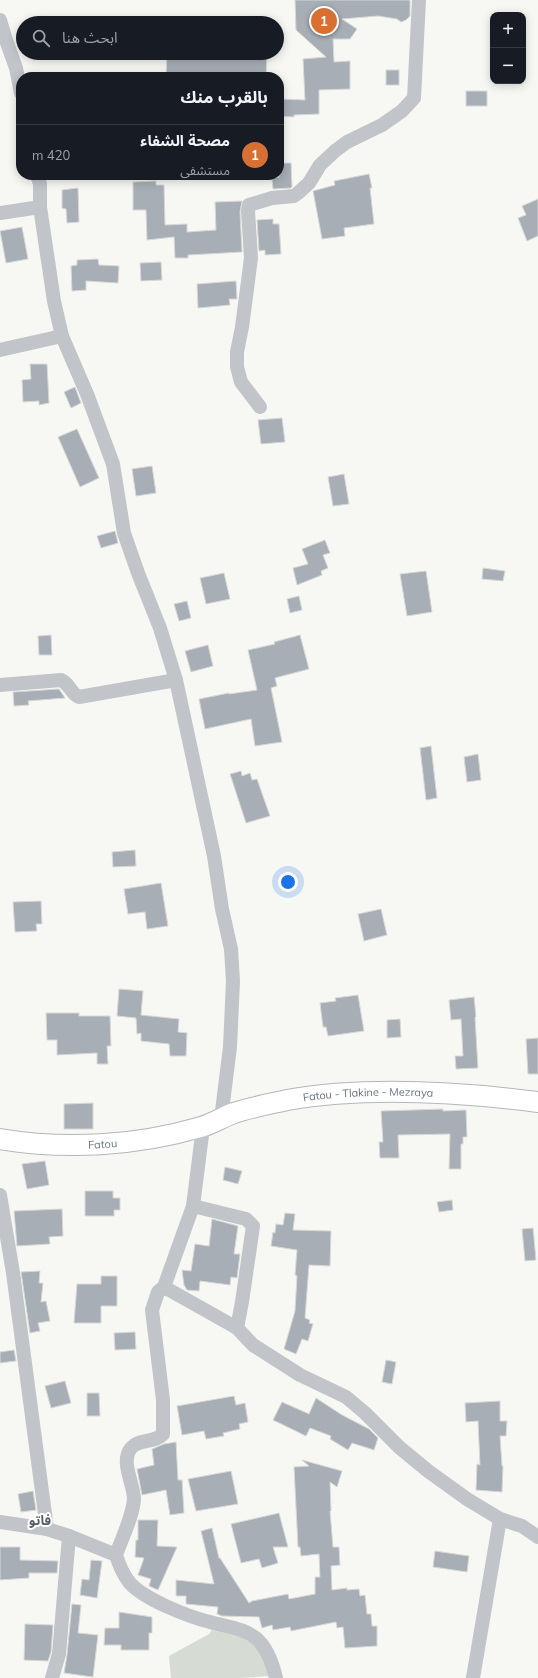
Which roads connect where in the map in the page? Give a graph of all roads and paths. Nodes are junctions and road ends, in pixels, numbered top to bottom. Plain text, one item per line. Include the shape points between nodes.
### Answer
1 (420, 0) edge
2 (0, 20) edge
3 (17, 72) edge
4 (39, 180) edge
5 (40, 207) junction
6 (0, 213) edge
7 (62, 336) junction
8 (0, 350) edge
9 (260, 406) dead end
10 (176, 680) junction
11 (0, 685) edge
12 (538, 1102) edge
13 (212, 1123) junction
14 (0, 1139) edge
15 (0, 1195) edge
16 (193, 1206) junction
17 (164, 1288) junction
18 (237, 1328) junction
19 (500, 1519) junction
20 (0, 1522) edge
21 (47, 1529) junction
22 (69, 1536) junction
23 (538, 1537) edge
24 (116, 1555) junction
25 (52, 1678) edge
26 (276, 1678) edge
27 (473, 1678) edge

1 - 9 street via 414,98 402,111 382,125 346,142 320,165 308,183 294,196 249,204 251,258 237,367 242,382
2 - 3 street
4 - 5 street
5 - 6 street
5 - 7 street via 54,301
7 - 8 street
7 - 10 street via 113,464 124,533 160,628
10 - 11 street via 79,697 75,696 67,683 61,680
10 - 13 street via 231,949 232,1010 226,1088
12 - 13 street, Fatou - Tlakine - Mezraya via 376,1092 331,1094 264,1105
13 - 14 street, Fatou via 148,1140 118,1143 47,1145
13 - 16 street
15 - 21 street
16 - 17 street
16 - 18 street via 246,1219 253,1226
17 - 18 street
17 - 24 street via 158,1292 152,1310 164,1400 163,1434 156,1440 137,1443 128,1454 127,1462 134,1498
18 - 19 street via 253,1345 300,1375 346,1397 428,1471
19 - 23 street via 522,1526
19 - 27 street
20 - 21 street
21 - 22 street
22 - 24 street
22 - 25 street via 59,1654
24 - 26 street via 130,1584 153,1600 208,1622 243,1630 258,1640 267,1651

